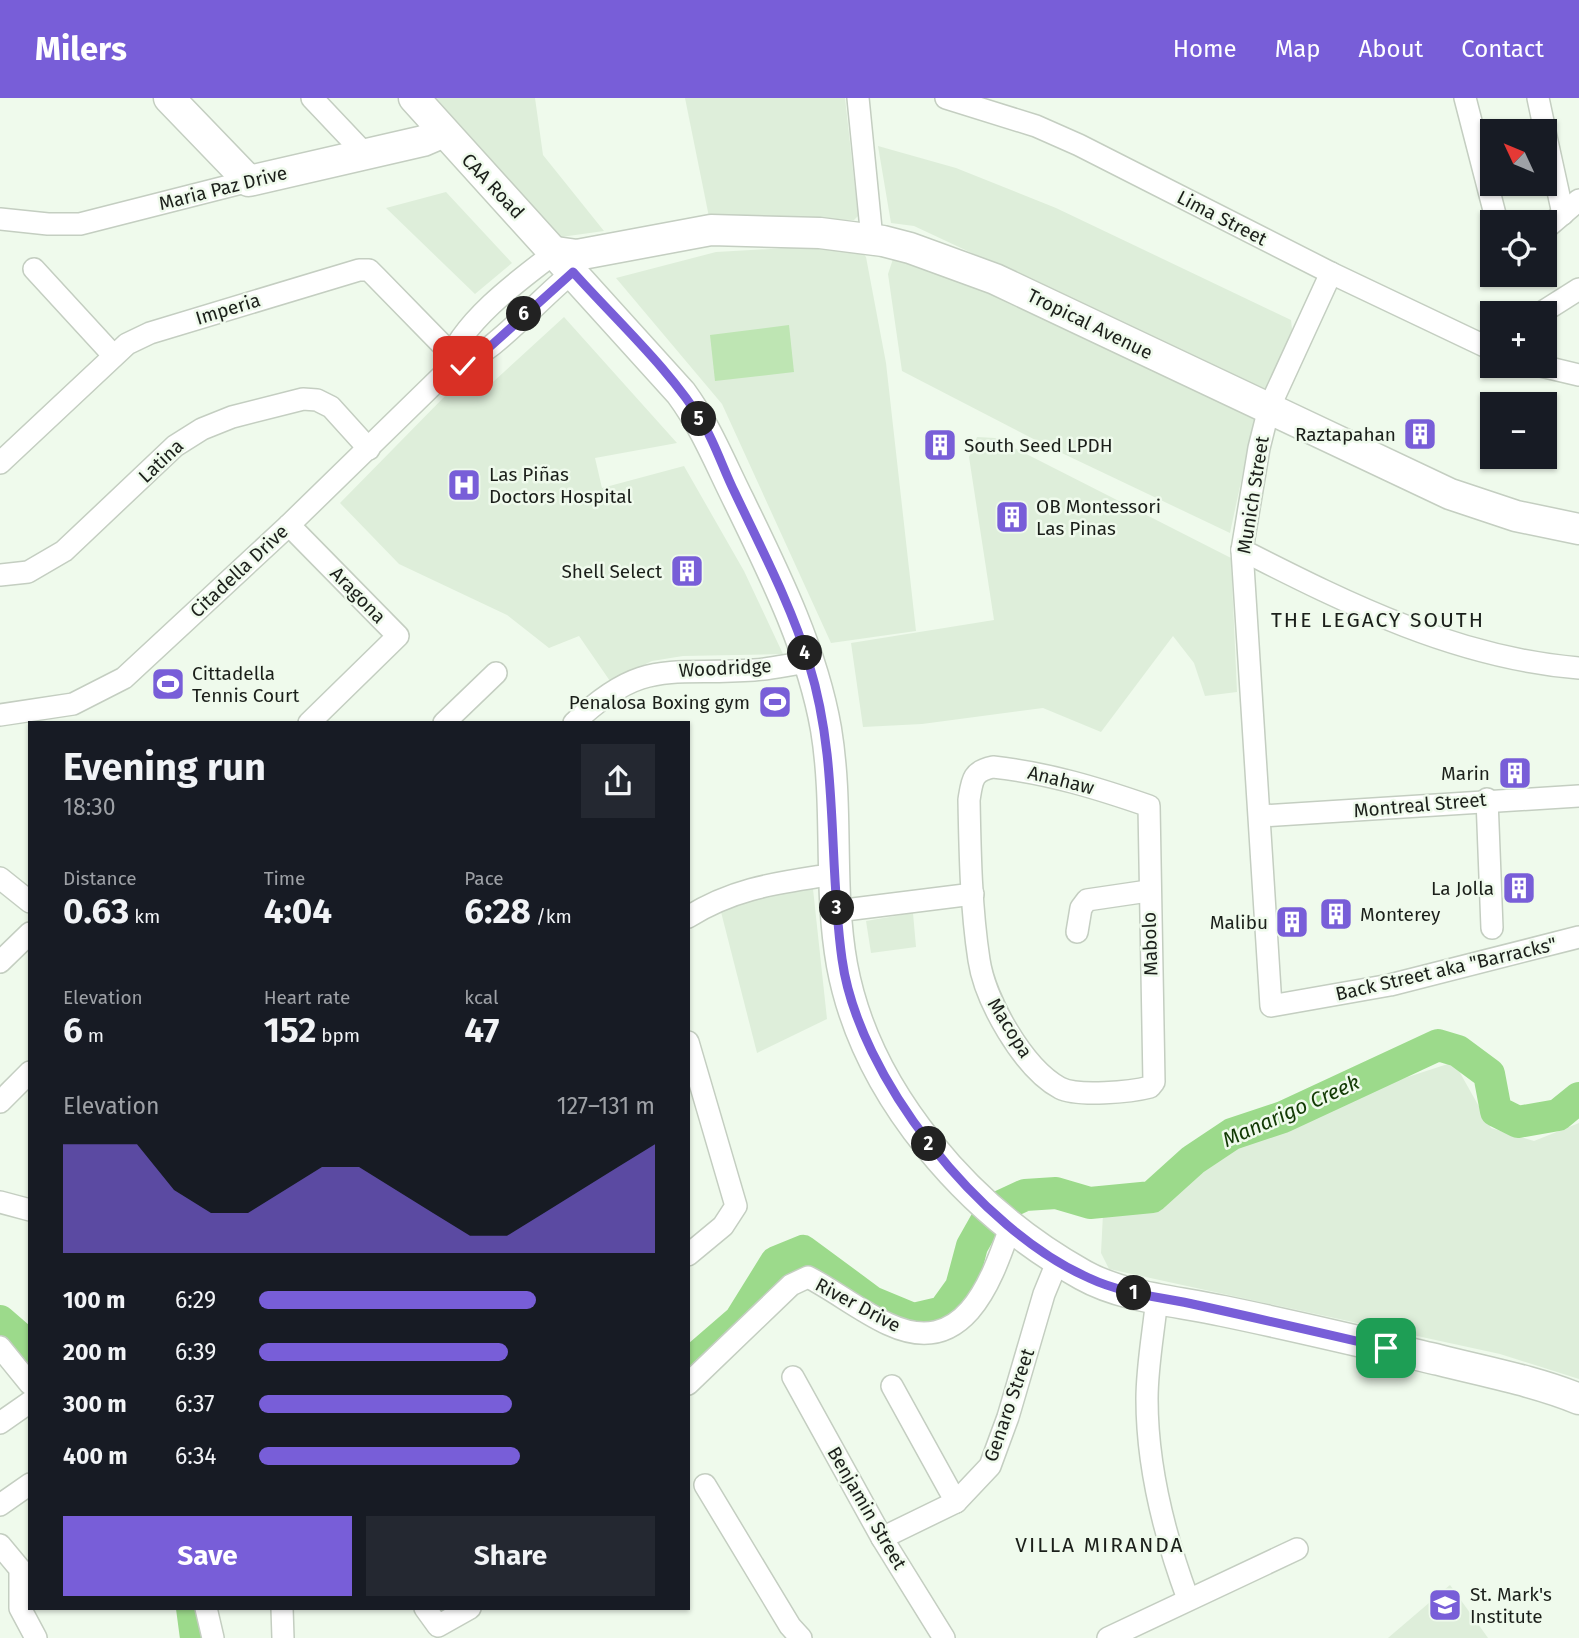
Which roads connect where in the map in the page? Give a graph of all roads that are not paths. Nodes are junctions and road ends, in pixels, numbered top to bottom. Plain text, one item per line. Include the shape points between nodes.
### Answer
1 (169, 98) edge
2 (312, 98) edge
3 (858, 98) edge
4 (946, 98) edge
5 (1465, 98) edge
6 (1538, 98) edge
7 (416, 99) edge
8 (1542, 119) edge
9 (444, 132) junction
10 (365, 154) junction
11 (1558, 170) edge
12 (249, 181) junction
13 (1571, 207) edge
14 (1494, 210) edge
15 (0, 219) edge
16 (1557, 219) edge
17 (872, 239) junction
18 (569, 260) junction
19 (34, 269) dead end
20 (1331, 273) junction
21 (1579, 289) edge
22 (1557, 303) edge
23 (492, 306) junction
24 (510, 327) junction
25 (1480, 344) edge
26 (113, 355) junction
27 (453, 364) junction
28 (1557, 370) edge
29 (1579, 375) edge
30 (1269, 408) junction
31 (369, 449) junction
32 (0, 463) edge
33 (289, 525) junction
34 (1579, 529) edge
35 (1242, 550) junction
36 (0, 575) edge
37 (808, 662) junction
38 (1579, 668) edge
39 (496, 673) dead end
40 (0, 715) edge
41 (311, 721) edge
42 (446, 721) edge
43 (576, 721) edge
44 (973, 776) joint
45 (1579, 796) edge
46 (1487, 799) junction
47 (1149, 806) joint
48 (1261, 816) junction
49 (835, 873) junction
50 (0, 878) edge
51 (1148, 891) junction
52 (973, 894) junction
53 (28, 900) edge
54 (837, 911) junction
55 (690, 916) edge
56 (1492, 928) dead end
57 (1077, 932) dead end
58 (28, 935) edge
59 (1579, 937) edge
60 (0, 962) edge
61 (1271, 1006) joint
62 (690, 1049) edge
63 (28, 1074) edge
64 (1154, 1082) joint
65 (0, 1102) edge
66 (0, 1202) edge
67 (28, 1209) edge
68 (1008, 1225) junction
69 (690, 1253) edge
70 (1058, 1260) junction
71 (1157, 1297) junction
72 (0, 1347) edge
73 (793, 1377) dead end
74 (28, 1382) edge
75 (690, 1382) edge
76 (892, 1386) dead end
77 (1579, 1399) edge
78 (28, 1403) edge
79 (0, 1423) edge
80 (28, 1485) edge
81 (705, 1485) dead end
82 (956, 1502) junction
83 (0, 1505) edge
84 (882, 1538) junction
85 (0, 1545) edge
86 (1297, 1549) dead end
87 (1188, 1599) junction
88 (206, 1610) edge
89 (282, 1610) edge
90 (427, 1610) edge
91 (467, 1610) edge
92 (795, 1632) edge
93 (36, 1638) edge
94 (213, 1638) edge
95 (283, 1638) edge
96 (944, 1638) edge
97 (1108, 1638) edge

1 - 12 main road
2 - 10 street
3 - 17 street
4 - 20 street, Lima Street via 1036,126 1079,145
5 - 14 street
6 - 8 street
7 - 9 main road, CAA Road
9 - 10 main road, Maria Paz Drive
9 - 18 main road, CAA Road
10 - 12 main road, Maria Paz Drive
11 - 13 street
12 - 15 street, Maria Paz Drive via 80,224
13 - 16 street
17 - 18 main road, Tropical Avenue via 711,230
17 - 30 main road, Tropical Avenue via 995,279
18 - 23 street, Citadella Drive
18 - 24 street, Citadella Drive
18 - 37 main road, CAA Road via 704,425 768,562
19 - 26 street
20 - 25 street, Lima Street
20 - 30 street, Munich Street
21 - 22 street
23 - 24 street
23 - 27 street, Citadella Drive via 468,329
24 - 27 street, Citadella Drive via 484,352
26 - 27 street, Imperia via 150,333 369,270
26 - 32 street, Imperia
27 - 31 street, Citadella Drive
28 - 29 street
30 - 34 main road, Tropical Avenue via 1450,494 1516,516
30 - 35 street, Munich Street
31 - 33 street, Citadella Drive
31 - 36 street, Latina via 331,407 317,400 303,399 232,417 175,446 64,551 28,572
33 - 40 street, Citadella Drive via 124,678 74,704
33 - 41 street, Aragona via 398,636
35 - 38 street via 1322,592 1409,629 1484,653
35 - 48 street, Munich Street
37 - 43 street, Woodridge via 755,670 675,670 634,679 599,699
37 - 49 main road, CAA Road via 825,727 832,781
39 - 42 street
44 - 47 street, Anahaw via 993,767 1038,772
44 - 52 street, Macopa via 969,800
45 - 46 street, Montreal Street
46 - 48 street, Montreal Street
46 - 56 street
47 - 51 street, Mabolo
48 - 61 street, Munich Street
49 - 54 main road, CAA Road
49 - 55 street via 751,887 717,899
50 - 53 street
51 - 57 street via 1087,900
51 - 64 street, Mabolo
52 - 54 street
52 - 64 street, Macopa via 979,962 991,1004 1034,1066 1061,1088 1073,1091 1143,1089
54 - 68 main road, CAA Road via 844,974 868,1045 908,1115 935,1151
58 - 60 street
59 - 61 street, Back Street aka "Barracks" via 1390,985
62 - 69 street via 736,1206 723,1226
63 - 65 street
66 - 67 street
68 - 70 main road, CAA Road
68 - 75 street, River Drive via 981,1298 964,1317 937,1334 912,1333 887,1324 808,1277 792,1285
70 - 71 main road, CAA Road via 1087,1278
70 - 82 street, Genaro Street via 990,1466
71 - 77 main road, CAA Road via 1474,1369
71 - 87 street via 1147,1397 1150,1441 1171,1553
72 - 74 street
73 - 84 street, Benjamin Street
76 - 82 street
78 - 79 street
80 - 83 street
81 - 92 street
82 - 84 street, Genaro Street
84 - 96 street, Benjamin Street
85 - 93 street via 20,1569 20,1608
86 - 87 street
87 - 97 street
88 - 94 street
89 - 95 street
90 - 91 street via 439,1626

